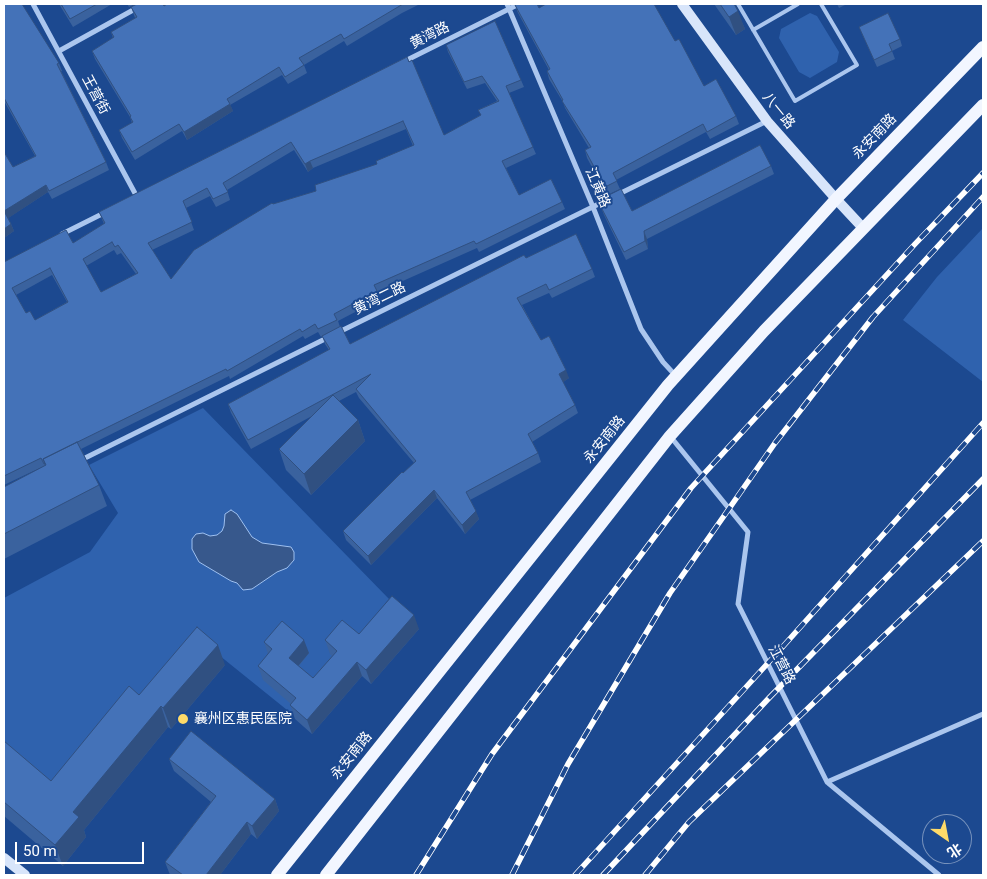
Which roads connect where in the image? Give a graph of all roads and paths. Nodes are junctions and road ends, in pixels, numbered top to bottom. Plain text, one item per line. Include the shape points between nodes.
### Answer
1 (33, 4) edge
2 (144, 4) edge
3 (519, 4) edge
4 (682, 4) edge
5 (738, 4) edge
6 (798, 4) edge
7 (822, 4) edge
8 (508, 6) edge
9 (753, 30) junction
10 (983, 47) edge
11 (59, 51) junction
12 (394, 67) edge
13 (983, 105) edge
14 (767, 121) junction
15 (146, 192) edge
16 (137, 197) junction
17 (836, 199) junction
18 (128, 201) edge
19 (593, 207) junction
20 (110, 210) edge
21 (863, 228) junction
22 (57, 237) edge
23 (676, 376) junction
24 (670, 436) junction
25 (75, 462) edge
26 (983, 714) edge
27 (827, 782) junction
28 (4, 858) edge
29 (25, 875) edge
30 (277, 875) edge
31 (326, 875) edge
32 (939, 875) edge

1 - 11 street, 王营街
2 - 11 street
3 - 8 street, 黄湾路
4 - 14 street, 八一路
5 - 9 lane
6 - 9 lane
7 - 9 lane via 857,65 796,101
8 - 12 street, 黄湾路
8 - 19 street, 江黄路
10 - 17 main road, 永安南路
11 - 16 street, 王营街
13 - 21 main road
14 - 17 street, 八一路
14 - 19 street, 黄湾二路
15 - 16 street
16 - 18 street
17 - 21 street, 八一路
17 - 23 main road, 永安南路
19 - 23 street, 江黄路 via 642,329
19 - 25 street, 黄湾二路
20 - 22 street
21 - 24 main road via 764,331
23 - 30 main road, 永安南路
24 - 27 street, 江营路 via 748,532 738,604
24 - 31 main road
26 - 27 street
27 - 32 street, 江营路
28 - 29 street

